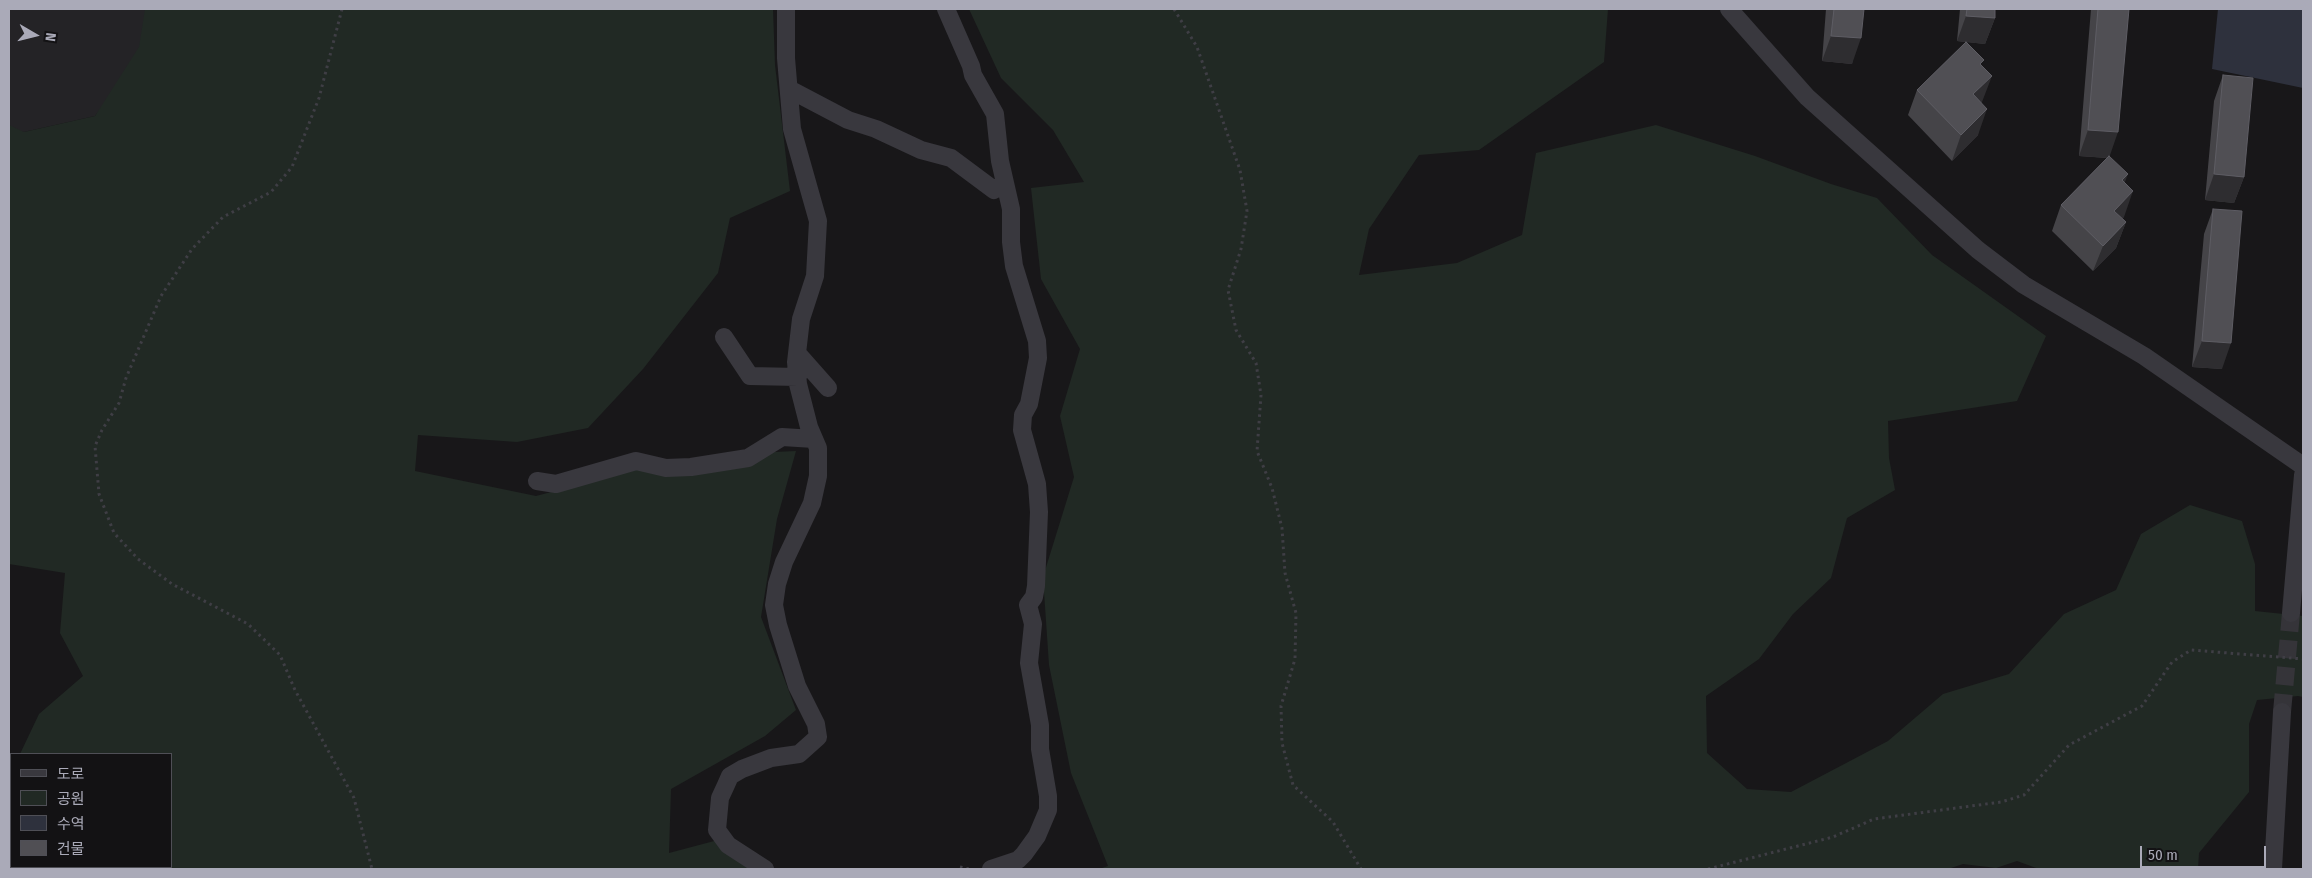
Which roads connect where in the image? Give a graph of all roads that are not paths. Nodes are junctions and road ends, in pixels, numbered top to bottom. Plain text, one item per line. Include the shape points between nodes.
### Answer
1 (786, 9) edge
2 (946, 9) edge
3 (1729, 9) edge
4 (789, 89) junction
5 (1005, 183) junction
6 (724, 337) dead end
7 (797, 353) junction
8 (798, 377) junction
9 (828, 388) dead end
10 (814, 439) junction
11 (2303, 466) edge
12 (2303, 475) edge
13 (537, 481) dead end
14 (2291, 613) tunnel mouth
15 (2282, 712) tunnel mouth
16 (766, 869) edge
17 (991, 869) edge
18 (2273, 869) edge

1 - 4 street
2 - 5 street via 973,75 995,114
3 - 11 street via 1807,97 1978,250 2024,285 2144,356
4 - 5 street via 848,120 921,150 951,158 994,190
4 - 7 street via 792,129 818,221 815,276 801,318
5 - 17 street via 1011,209 1014,266 1037,341 1038,358 1022,430 1038,484 1040,512 1036,586 1028,605 1033,624 1029,663 1040,725 1048,810 1037,836 1024,854 1018,860
6 - 8 street via 750,376
7 - 8 street
7 - 9 street
8 - 10 street
10 - 13 street via 782,437 748,458 699,466 666,468 636,461 556,484
10 - 16 street via 818,448 818,476 812,503 784,562 774,605 797,686 816,724 818,738 800,754 771,758 730,776 720,798 717,830 728,845
12 - 14 street
15 - 18 street

